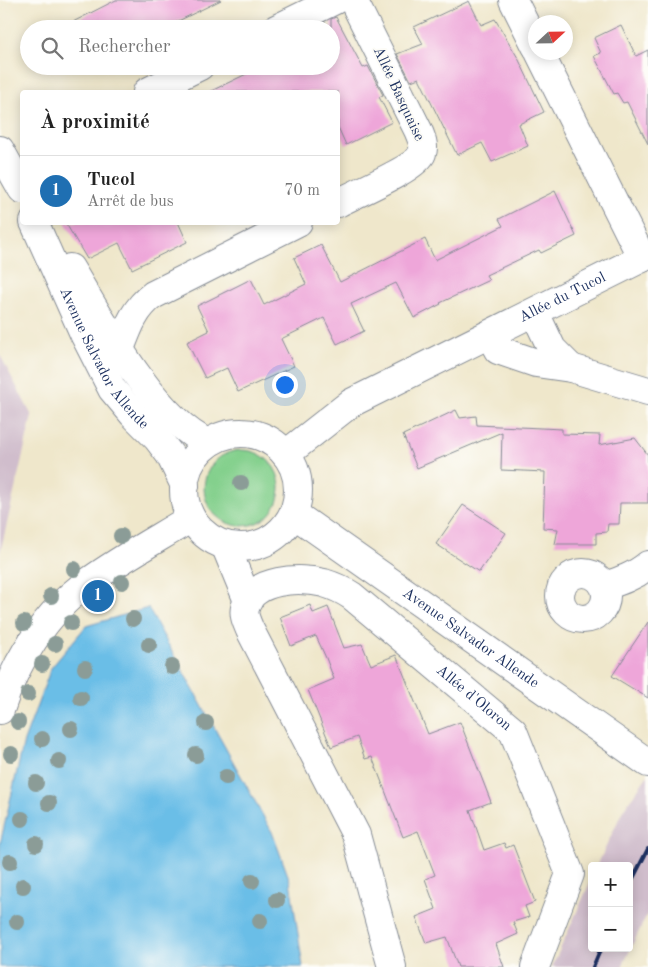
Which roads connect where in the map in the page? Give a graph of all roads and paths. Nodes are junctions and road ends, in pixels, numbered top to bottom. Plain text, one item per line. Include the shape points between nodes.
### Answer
1 (335, 0) edge
2 (353, 0) edge
3 (512, 0) edge
4 (294, 20) edge
5 (528, 31) edge
6 (543, 60) edge
7 (182, 75) edge
8 (151, 90) edge
9 (10, 157) edge
10 (20, 184) edge
11 (20, 191) edge
12 (340, 202) edge
13 (35, 225) edge
14 (45, 225) edge
15 (292, 225) edge
16 (645, 257) edge
17 (534, 313) junction
18 (490, 335) junction
19 (120, 349) junction
20 (571, 368) junction
21 (648, 391) edge
22 (208, 443) junction
23 (286, 454) junction
24 (185, 486) junction
25 (294, 514) junction
26 (191, 518) junction
27 (225, 545) junction
28 (648, 566) edge
29 (605, 586) dead end
30 (248, 601) junction
31 (0, 710) edge
32 (643, 759) edge
33 (392, 967) edge
34 (535, 967) edge

1 - 4 street
2 - 12 street, Allée Basquaise via 418,130 423,150 406,169
3 - 5 street
6 - 16 street, Allée du Tucol
7 - 8 street
9 - 10 street
9 - 11 street
13 - 24 street, Avenue Salvador Allende via 112,389 170,455
14 - 19 street, Avenue Salvador Allende
15 - 19 street via 153,294 141,304
16 - 17 street, Allée du Tucol
17 - 18 street, Allée du Tucol
17 - 20 street via 552,349
18 - 20 street via 498,350 536,363
18 - 23 street, Allée du Tucol via 351,403
19 - 22 street, Avenue Salvador Allende via 157,400 184,428
20 - 21 street
22 - 23 street via 228,434 249,433 270,440
22 - 24 street via 193,459
23 - 25 street via 298,483
24 - 26 street via 184,496
25 - 27 street via 282,531 265,542 246,548
25 - 32 street, Avenue Salvador Allende
26 - 27 street via 206,535
26 - 31 street via 86,584 56,611 24,654
27 - 30 street
28 - 29 street via 622,581
30 - 33 street via 245,617 250,630 356,835
30 - 34 street, Allée d'Oloron via 261,588 284,580 321,582 336,587 352,596 513,731 570,874

